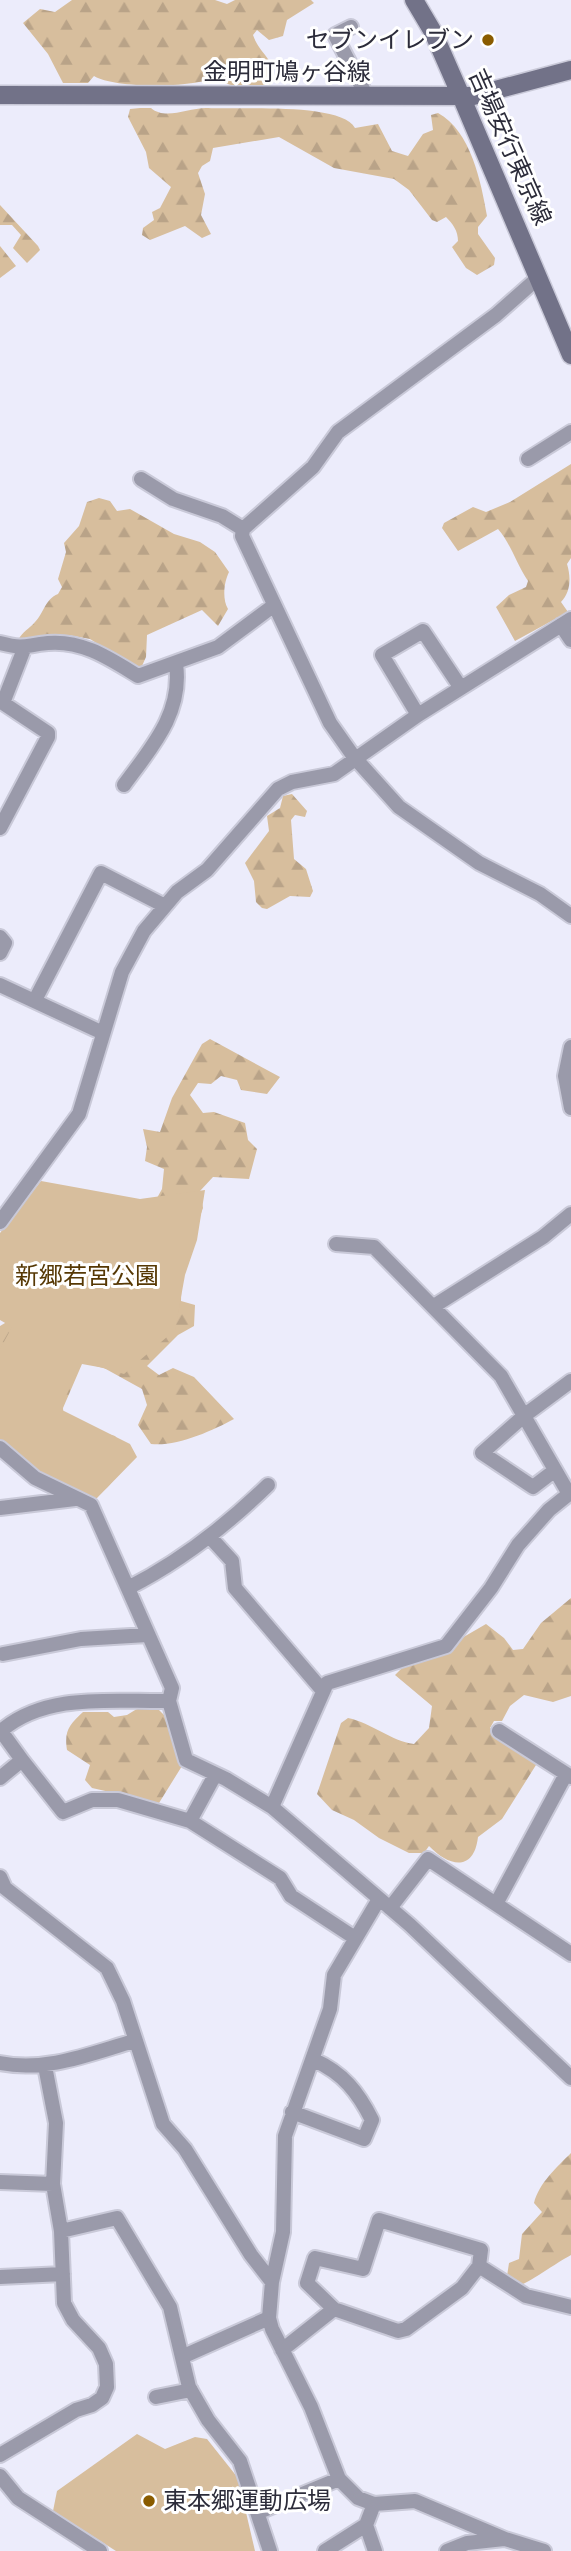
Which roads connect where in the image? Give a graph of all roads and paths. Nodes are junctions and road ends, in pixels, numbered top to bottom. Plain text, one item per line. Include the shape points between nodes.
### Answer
1 (414, 0) edge
2 (351, 27) dead end
3 (571, 70) edge
4 (0, 95) edge
5 (461, 96) junction
6 (367, 97) junction
7 (539, 277) junction
8 (571, 355) edge
9 (571, 432) edge
10 (528, 459) dead end
11 (141, 479) dead end
12 (243, 529) junction
13 (273, 606) junction
14 (566, 622) edge
15 (571, 640) edge
16 (0, 643) edge
17 (24, 649) junction
18 (176, 664) junction
19 (461, 688) junction
20 (418, 715) junction
21 (354, 757) junction
22 (124, 785) dead end
23 (0, 828) edge
24 (165, 906) junction
25 (571, 916) edge
26 (0, 937) edge
27 (0, 953) edge
28 (0, 985) edge
29 (35, 1000) junction
30 (103, 1032) junction
31 (571, 1047) edge
32 (569, 1063) edge
33 (571, 1108) edge
34 (571, 1214) edge
35 (0, 1223) edge
36 (336, 1244) dead end
37 (434, 1306) junction
38 (571, 1381) edge
39 (525, 1415) junction
40 (0, 1448) edge
41 (554, 1471) junction
42 (268, 1485) dead end
43 (78, 1499) junction
44 (0, 1508) edge
45 (211, 1537) junction
46 (128, 1588) junction
47 (147, 1635) junction
48 (1, 1653) edge
49 (323, 1691) junction
50 (169, 1701) junction
51 (499, 1731) dead end
52 (22, 1760) junction
53 (215, 1774) junction
54 (569, 1775) edge
55 (0, 1778) edge
56 (272, 1807) junction
57 (190, 1821) junction
58 (0, 1877) edge
59 (384, 1904) junction
60 (496, 1904) junction
61 (355, 1938) junction
62 (570, 1952) edge
63 (134, 2040) junction
64 (314, 2060) junction
65 (0, 2063) edge
66 (45, 2066) junction
67 (571, 2078) edge
68 (292, 2112) junction
69 (0, 2182) edge
70 (54, 2183) junction
71 (61, 2231) junction
72 (479, 2266) junction
73 (63, 2274) junction
74 (0, 2277) edge
75 (272, 2281) junction
76 (571, 2307) edge
77 (334, 2309) junction
78 (269, 2318) junction
79 (282, 2350) junction
80 (184, 2356) junction
81 (191, 2390) junction
82 (156, 2397) dead end
83 (0, 2455) edge
84 (0, 2476) edge
85 (339, 2479) junction
86 (374, 2504) junction
87 (259, 2512) junction
88 (366, 2525) junction
89 (505, 2539) junction
90 (100, 2551) edge
91 (270, 2551) edge
92 (325, 2551) edge
93 (375, 2551) edge
94 (447, 2551) edge
95 (544, 2551) edge

1 - 5 main road, 吉場安行東京線
2 - 6 street via 335,35
3 - 5 main road, 金明町鳩ヶ谷線 via 484,95
4 - 6 main road, 金明町鳩ヶ谷線
5 - 6 main road, 金明町鳩ヶ谷線
5 - 7 main road, 吉場安行東京線
7 - 8 main road, 吉場安行東京線
7 - 12 street via 496,315 338,432 313,467
9 - 10 street
11 - 12 street via 173,499 222,516
12 - 13 street via 249,556
13 - 18 street via 218,647
13 - 21 street via 330,723
14 - 15 street
14 - 19 street
16 - 17 street
17 - 18 street via 48,643 88,648 138,676
17 - 23 street via 3,703 48,737
18 - 22 street via 171,718
19 - 20 street
19 - 20 street via 423,631 382,655
20 - 21 street
21 - 24 street via 334,774 278,789 207,870
21 - 25 street via 409,814 479,863 540,894
24 - 29 street via 101,873
24 - 30 street via 126,963
26 - 27 street via 5,943
28 - 29 street
29 - 30 street
30 - 35 street via 79,1114
31 - 32 street
32 - 33 street via 565,1076
34 - 37 street
36 - 37 street via 374,1247
37 - 39 street via 501,1376
38 - 39 street
39 - 41 street
39 - 41 street via 482,1453 533,1486
40 - 43 street via 35,1478
41 - 49 street via 569,1494 519,1545 446,1646 327,1683
42 - 45 street
43 - 44 street
43 - 46 street via 91,1505
45 - 46 street
45 - 49 street via 232,1561 235,1588
46 - 47 street
47 - 48 street via 81,1639
47 - 50 street via 172,1688
49 - 56 street
50 - 52 street via 53,1705 25,1713 1,1731
50 - 53 street via 186,1760
51 - 54 street
52 - 55 street
52 - 57 street via 63,1812 92,1800 118,1800
53 - 56 street
53 - 57 street
54 - 60 street
56 - 59 street
57 - 61 street via 280,1878 290,1896
58 - 63 street via 5,1888 107,1968 123,2000
59 - 60 street via 428,1859
59 - 61 street
59 - 67 street
60 - 62 street
61 - 64 street via 334,1975 330,2009
63 - 66 street
63 - 75 street via 163,2124 185,2149
64 - 68 street
64 - 68 street via 334,2069 361,2099 372,2120 368,2130 363,2140
65 - 66 street
66 - 70 street via 56,2123
68 - 75 street via 285,2136 283,2232
69 - 70 street
70 - 71 street
71 - 73 street
71 - 80 street via 117,2218 170,2306
72 - 76 street via 526,2296
72 - 77 street via 462,2288 406,2329 397,2331
72 - 77 street via 481,2250 379,2220 363,2269 315,2258 307,2283
73 - 74 street
73 - 83 street via 64,2303 103,2356 107,2387 92,2406 76,2410
75 - 78 street
77 - 79 street
78 - 79 street
78 - 80 street
79 - 85 street
80 - 81 street
81 - 82 street
81 - 87 street via 240,2461
84 - 90 street via 18,2498
85 - 86 street via 358,2498
85 - 87 street
86 - 88 street
86 - 89 street via 415,2501
87 - 91 street
88 - 92 street
88 - 93 street
89 - 94 street via 467,2543
89 - 95 street

